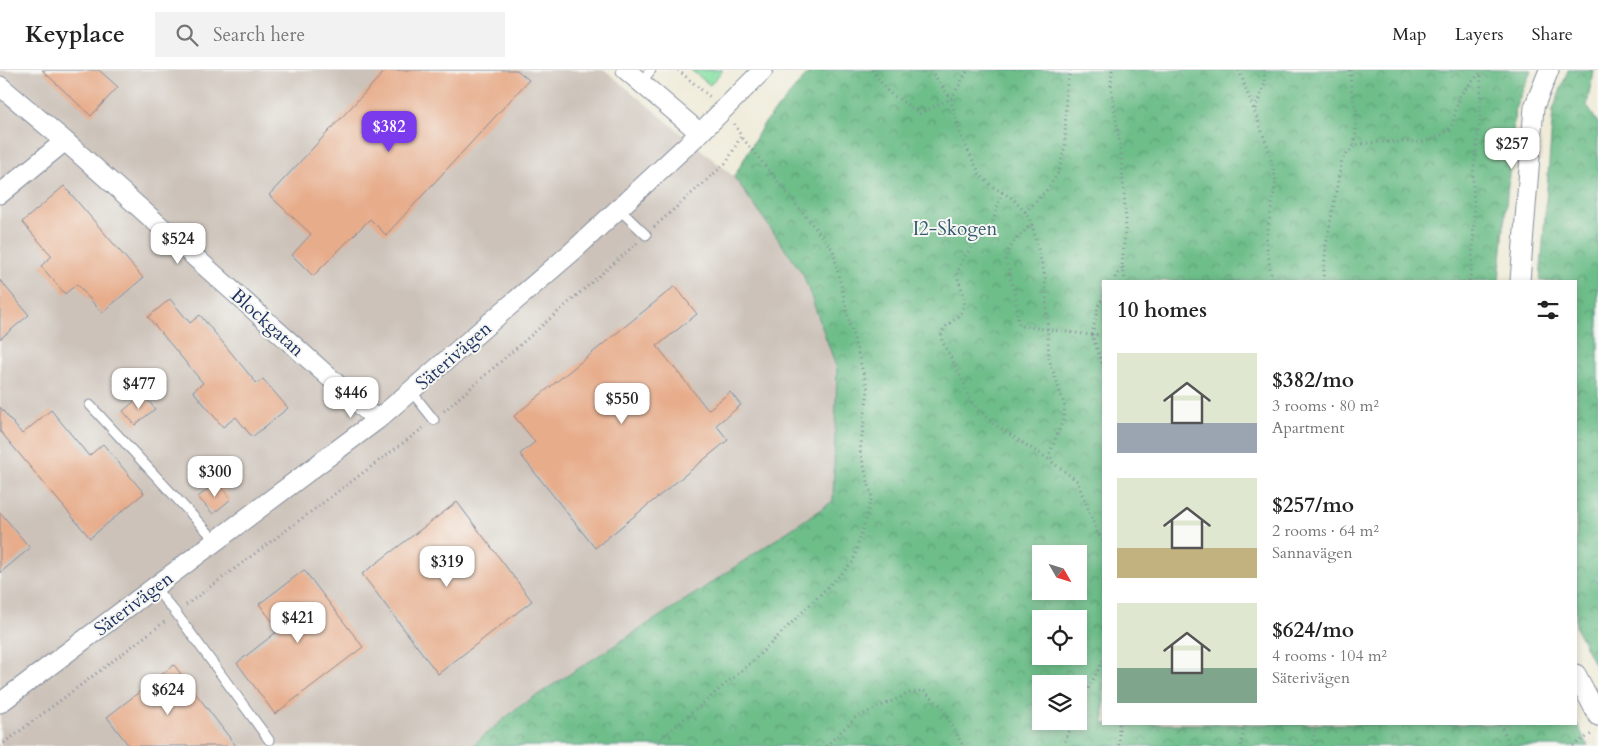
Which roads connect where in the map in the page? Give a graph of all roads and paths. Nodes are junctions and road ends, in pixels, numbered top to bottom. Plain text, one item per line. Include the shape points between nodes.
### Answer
1 (626, 70) edge
2 (678, 70) edge
3 (763, 70) edge
4 (872, 70) edge
5 (931, 70) edge
6 (968, 70) edge
7 (1070, 70) edge
8 (1112, 70) edge
9 (1239, 70) edge
10 (1264, 70) edge
11 (1350, 70) edge
12 (1549, 70) edge
13 (1481, 71) edge
14 (646, 76) edge
15 (0, 86) edge
16 (951, 100) junction
17 (726, 109) junction
18 (1255, 110) junction
19 (700, 133) junction
20 (741, 136) junction
21 (65, 141) junction
22 (1355, 145) junction
23 (1002, 192) junction
24 (0, 194) edge
25 (619, 209) junction
26 (1025, 212) junction
27 (1032, 224) junction
28 (646, 235) junction
29 (1122, 266) junction
30 (1114, 280) edge
31 (1124, 280) edge
32 (1272, 280) edge
33 (1323, 280) edge
34 (1469, 280) edge
35 (1520, 280) edge
36 (1102, 299) edge
37 (1048, 331) junction
38 (1102, 334) edge
39 (1092, 335) junction
40 (1102, 363) edge
41 (411, 391) junction
42 (90, 405) dead end
43 (378, 420) junction
44 (434, 420) junction
45 (1052, 462) junction
46 (1102, 538) edge
47 (216, 541) junction
48 (154, 587) junction
49 (176, 613) junction
50 (1102, 662) edge
51 (1577, 676) edge
52 (1087, 691) edge
53 (0, 703) edge
54 (1598, 716) edge
55 (1119, 725) edge
56 (1245, 725) edge
57 (1316, 725) edge
58 (1500, 725) edge
59 (1069, 730) edge
60 (1598, 730) edge
61 (269, 740) dead end
62 (0, 746) edge
63 (662, 746) edge
64 (826, 746) edge
65 (963, 746) edge
66 (1063, 746) edge
67 (1119, 746) edge
68 (1241, 746) edge
69 (1312, 746) edge
70 (1511, 746) edge
71 (1573, 746) edge

1 - 14 street
2 - 17 path
3 - 17 street, Säterivägen
4 - 16 path via 888,92 920,113
5 - 16 path
6 - 16 path
7 - 26 path via 1066,90 1065,145 1059,172
8 - 29 path via 1126,220
9 - 18 path
10 - 18 path via 1265,83
11 - 22 path via 1350,89 1358,114
12 - 35 street via 1534,107
13 - 22 path via 1460,95 1451,128 1438,137 1422,142
13 - 34 path
14 - 19 street
15 - 21 street, Blockgatan
16 - 23 path via 960,134 980,175
17 - 19 street, Säterivägen
17 - 20 path
18 - 32 path via 1276,181 1266,241
19 - 25 street, Säterivägen
20 - 28 path via 727,162
20 - 63 path via 833,250 868,390 860,451 872,497 853,562 753,661 658,741
21 - 24 street
21 - 43 street, Blockgatan
22 - 33 path via 1342,159 1338,171
23 - 26 path
23 - 45 path via 988,232 962,258 957,274 965,298 963,307 943,329 942,341 968,397 977,408 991,422
25 - 28 lane
25 - 41 street, Säterivägen
26 - 27 path
27 - 37 path via 1045,277
27 - 37 path via 1015,240 1006,260 1020,326
28 - 44 path
29 - 30 path
29 - 31 path
36 - 39 path
37 - 39 path
37 - 45 path via 1049,359 1065,407 1050,453
38 - 39 path
39 - 40 path
41 - 43 street, Säterivägen
41 - 44 lane
42 - 47 lane
43 - 47 street, Säterivägen
44 - 49 path
45 - 46 path via 1077,481
47 - 48 street, Säterivägen
48 - 49 lane
48 - 53 street, Säterivägen
49 - 61 lane
49 - 62 path
50 - 52 path
51 - 54 street
55 - 67 path
56 - 68 path
57 - 69 path
58 - 70 path
59 - 66 path
60 - 71 path
64 - 65 path via 855,718 910,693 924,691 942,708

